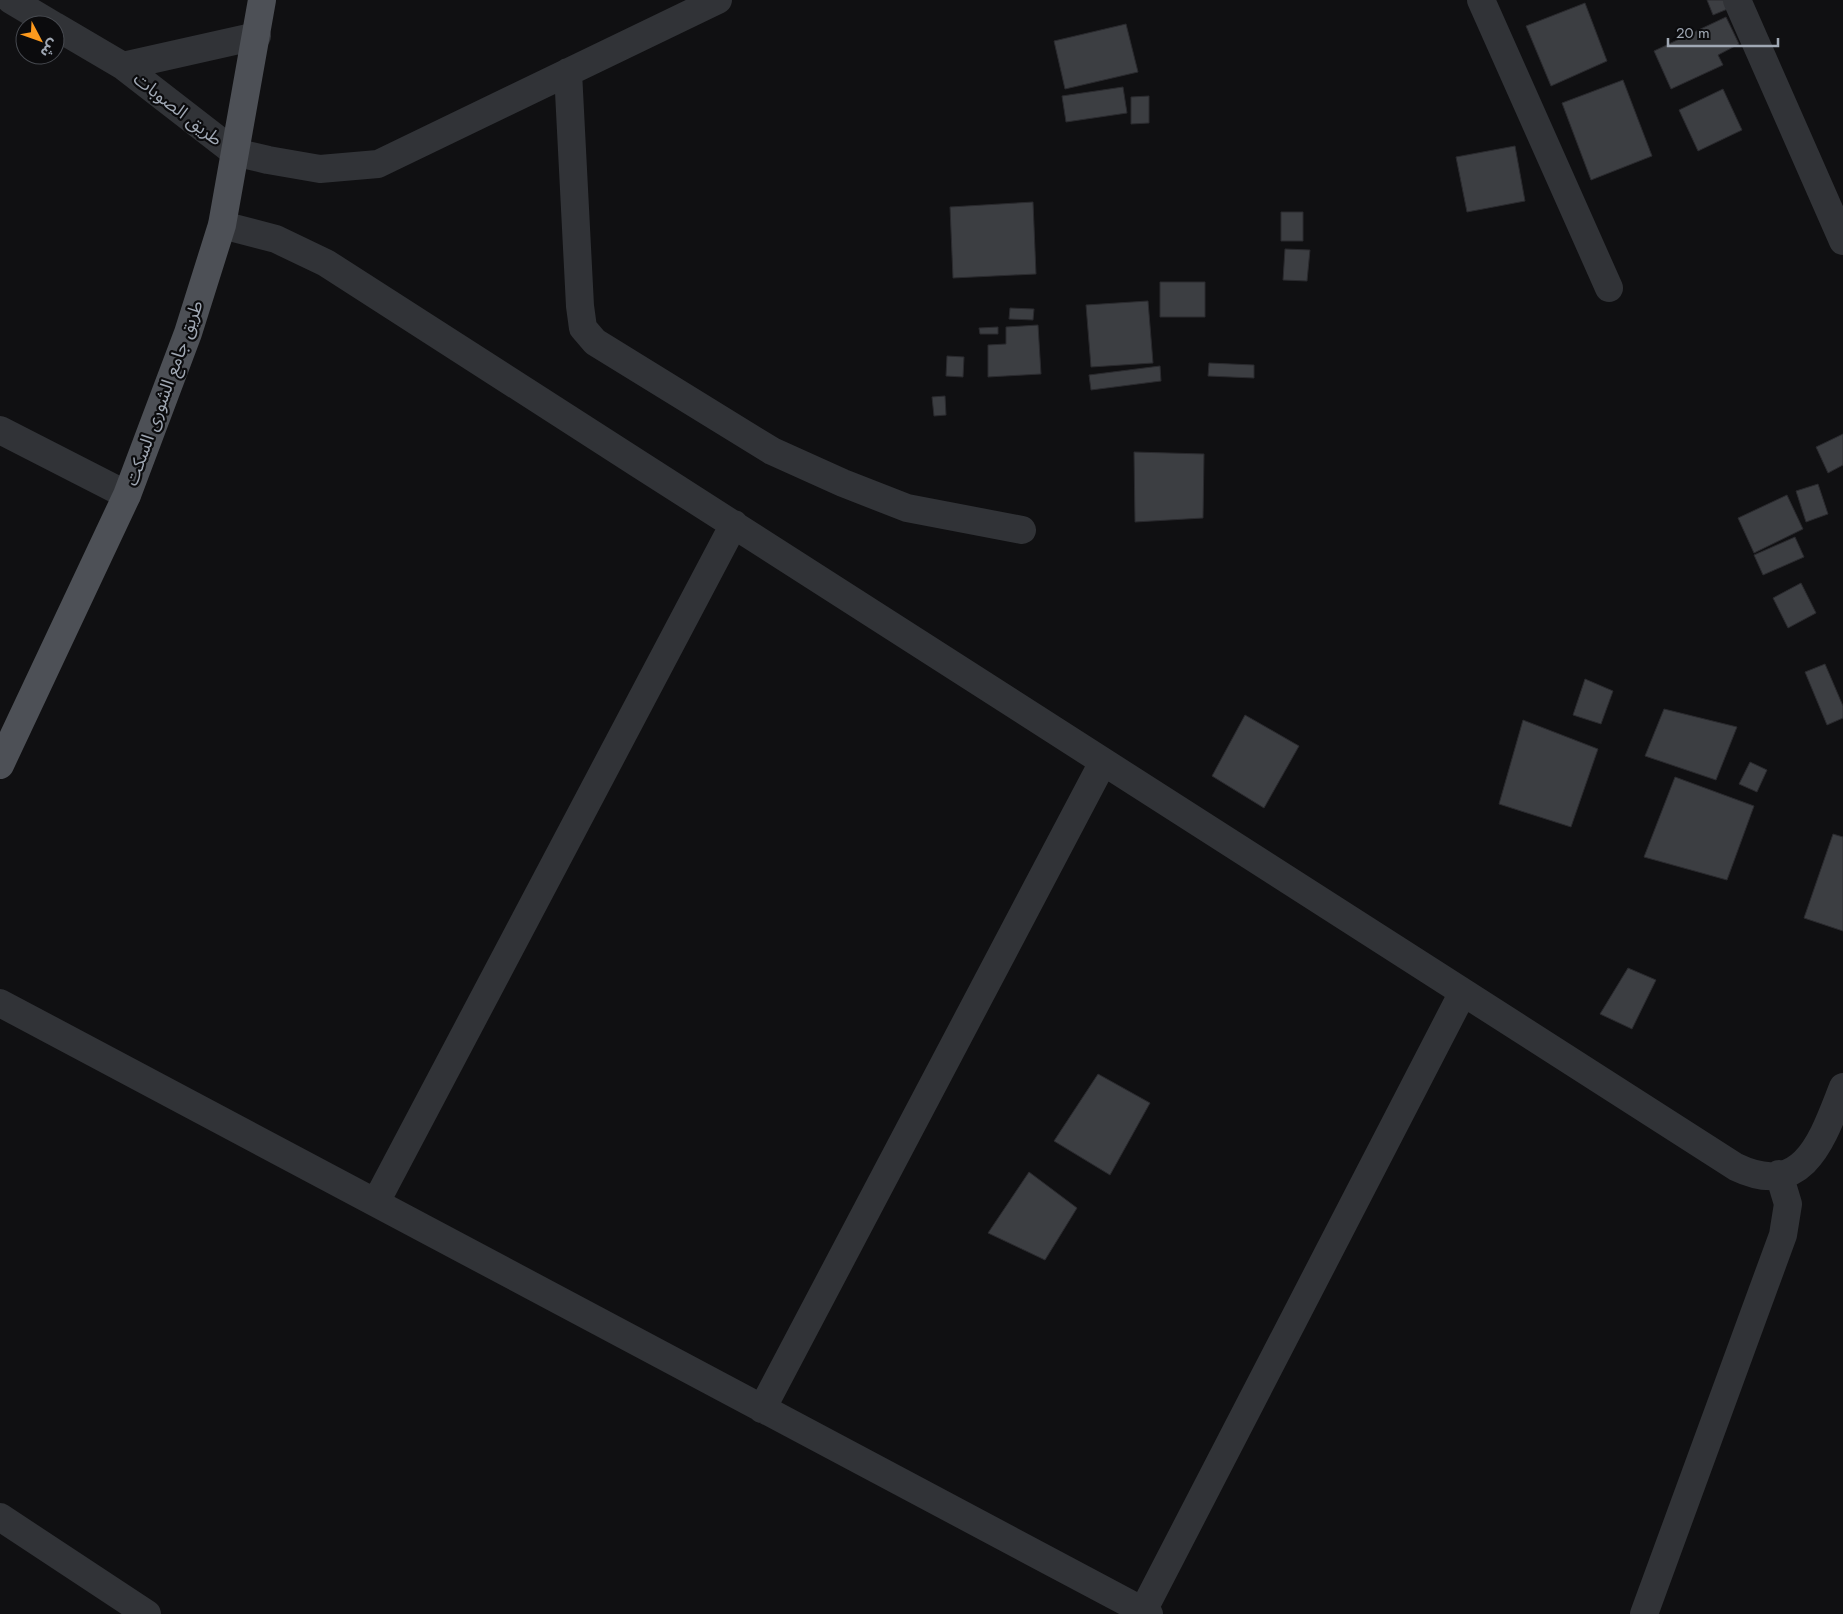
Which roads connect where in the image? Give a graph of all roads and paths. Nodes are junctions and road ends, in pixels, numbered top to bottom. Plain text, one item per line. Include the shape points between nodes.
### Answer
1 (11, 0) edge
2 (262, 0) edge
3 (718, 0) edge
4 (1481, 0) edge
5 (1737, 0) edge
6 (36, 15) edge
7 (65, 32) edge
8 (257, 36) junction
9 (123, 66) junction
10 (568, 72) junction
11 (234, 152) junction
12 (222, 225) junction
13 (1843, 241) edge
14 (1608, 288) dead end
15 (0, 430) edge
16 (127, 495) junction
17 (734, 524) junction
18 (1022, 530) dead end
19 (1102, 764) junction
20 (0, 765) edge
21 (1462, 994) junction
22 (0, 1003) edge
23 (1843, 1087) edge
24 (1779, 1174) junction
25 (376, 1202) junction
26 (762, 1409) junction
27 (0, 1517) edge
28 (1146, 1612) edge
29 (148, 1614) edge
30 (1644, 1614) edge

1 - 6 street, طريق الصوبات
2 - 8 main road, طريق جامع الشورى السكت
3 - 10 street
4 - 14 street
5 - 13 street
7 - 9 street, طريق الصوبات
8 - 9 street, طريق الصوبات
8 - 11 main road, طريق جامع الشورى السكت
9 - 11 street, طريق الصوبات
10 - 11 street via 378,164 320,168
10 - 18 street via 580,306 583,328 595,342 772,451 843,483 907,508
11 - 12 main road, طريق جامع الشورى السكت
12 - 16 main road, طريق جامع الشورى السكت via 188,333
12 - 17 street via 276,239 326,263
15 - 16 street
16 - 20 main road, طريق جامع الشورى السكت
17 - 19 street
17 - 25 street
19 - 21 street
19 - 26 street
21 - 24 street via 1736,1167 1764,1176
21 - 28 street
22 - 25 street
23 - 24 street via 1816,1149 1794,1170
24 - 30 street via 1788,1204 1784,1235
25 - 26 street
26 - 28 street
27 - 29 street

